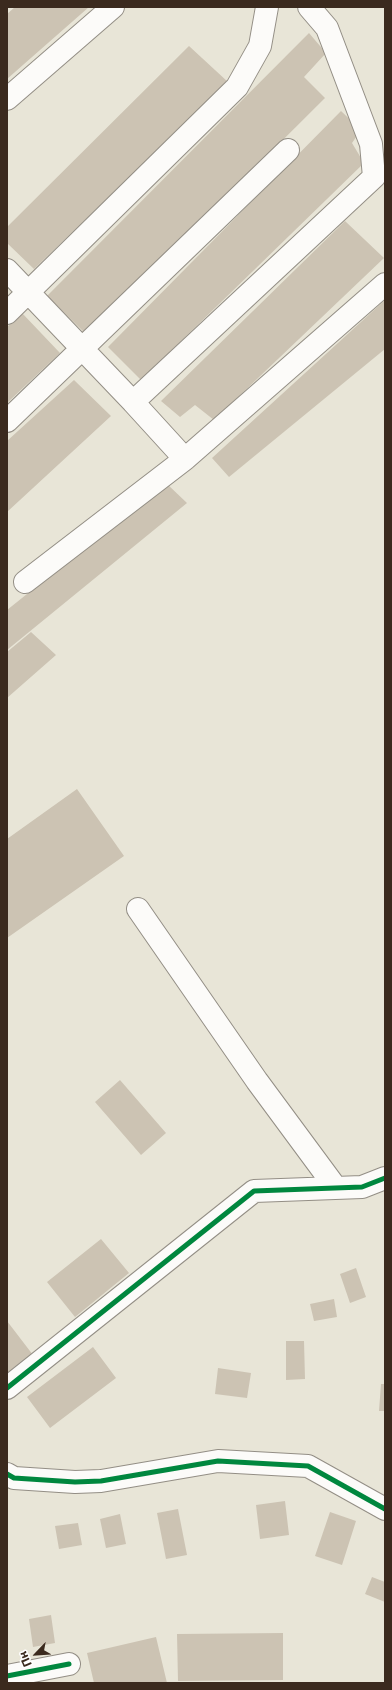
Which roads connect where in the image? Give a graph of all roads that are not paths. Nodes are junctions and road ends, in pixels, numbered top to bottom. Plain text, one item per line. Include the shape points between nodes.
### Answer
1 (113, 7) edge
2 (267, 7) edge
3 (309, 7) edge
4 (7, 99) edge
5 (288, 150) dead end
6 (7, 270) edge
7 (385, 284) edge
8 (28, 293) junction
9 (7, 313) edge
10 (83, 350) junction
11 (133, 402) junction
12 (7, 421) edge
13 (185, 459) junction
14 (25, 582) dead end
15 (138, 909) dead end
16 (385, 1178) edge
17 (336, 1188) junction
18 (7, 1388) edge
19 (7, 1474) edge
20 (385, 1509) edge
21 (69, 1664) dead end
22 (7, 1676) edge

1 - 4 street
2 - 8 street via 260,46 237,87
3 - 11 street via 327,28 371,144 374,177
5 - 10 street
6 - 8 street
7 - 13 street
8 - 9 street
8 - 10 street
10 - 11 street
10 - 12 street
11 - 13 street
13 - 14 street
15 - 17 street via 257,1081
16 - 17 street via 362,1188
17 - 18 street via 254,1191
19 - 20 street via 14,1478 94,1482 218,1461 308,1466
21 - 22 street

